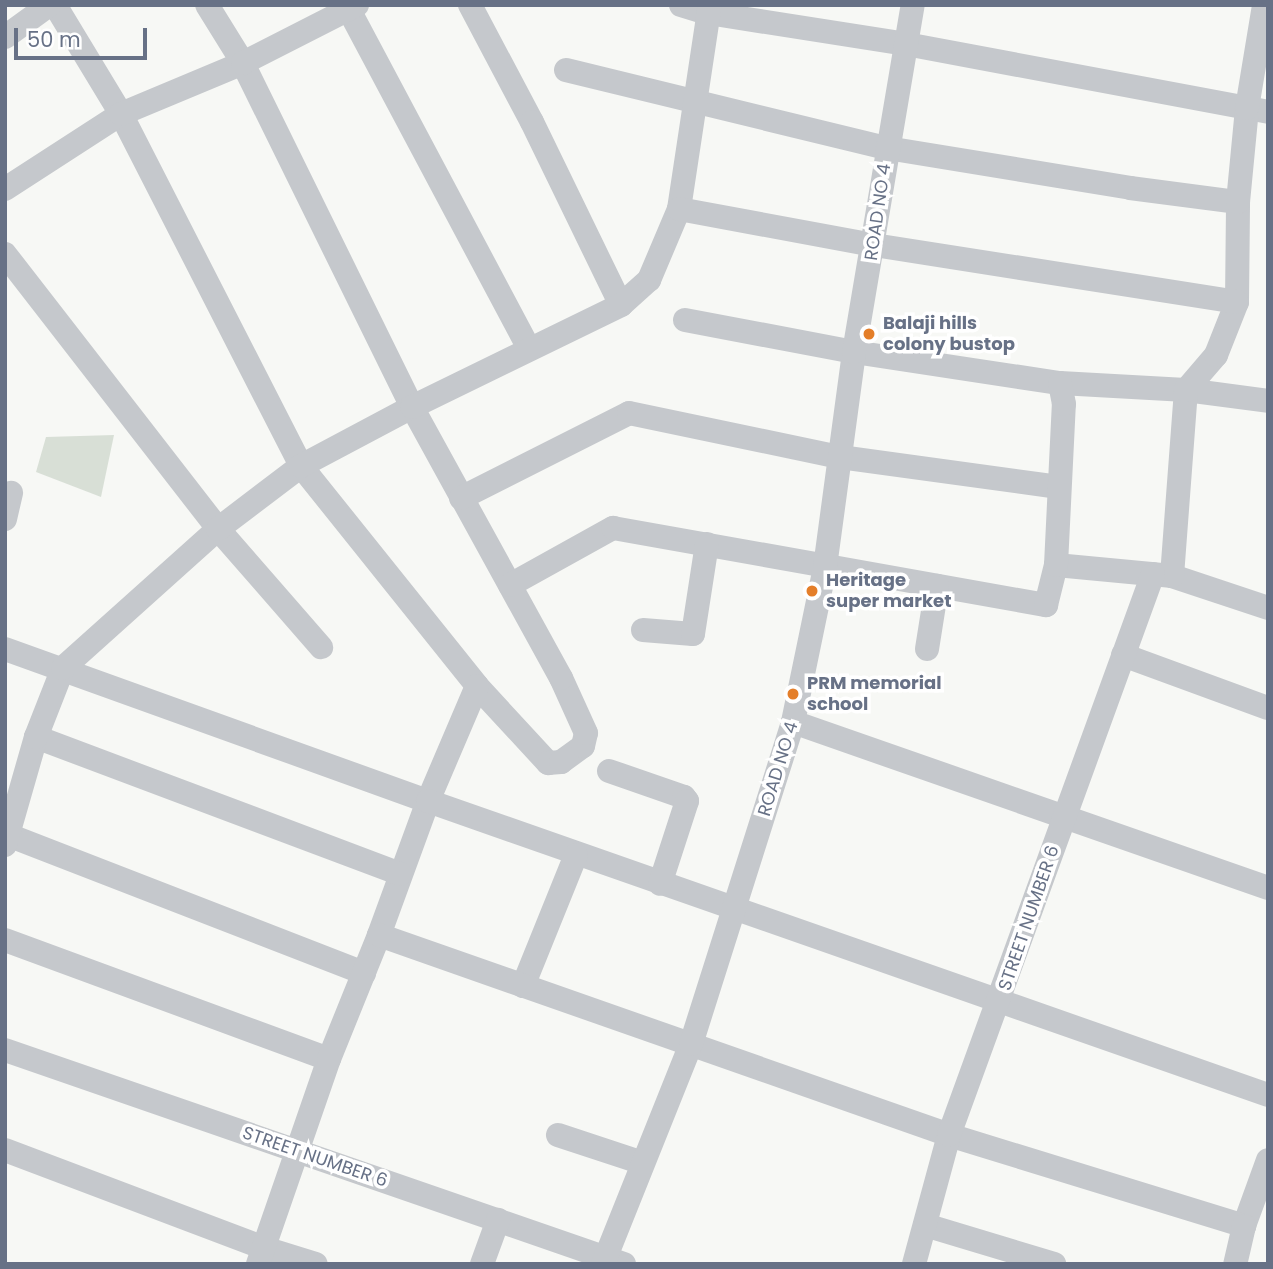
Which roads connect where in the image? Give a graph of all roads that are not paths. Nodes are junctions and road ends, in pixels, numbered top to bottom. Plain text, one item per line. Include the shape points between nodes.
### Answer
1 (49, 5) edge
2 (55, 5) edge
3 (207, 5) edge
4 (470, 5) edge
5 (681, 5) edge
6 (913, 5) edge
7 (1258, 6) edge
8 (353, 7) edge
9 (709, 9) edge
10 (5, 37) edge
11 (906, 44) junction
12 (243, 63) junction
13 (566, 70) dead end
14 (696, 101) junction
15 (1257, 110) edge
16 (121, 114) junction
17 (887, 148) junction
18 (5, 189) edge
19 (1238, 202) junction
20 (679, 209) junction
21 (874, 245) junction
22 (5, 254) edge
23 (1237, 302) junction
24 (621, 304) junction
25 (685, 320) dead end
26 (529, 349) junction
27 (854, 352) junction
28 (1059, 383) junction
29 (1186, 390) junction
30 (1268, 401) edge
31 (412, 407) junction
32 (840, 457) junction
33 (301, 467) junction
34 (1059, 487) junction
35 (11, 493) dead end
36 (461, 498) junction
37 (5, 519) edge
38 (218, 529) junction
39 (707, 544) junction
40 (1055, 565) junction
41 (825, 567) junction
42 (1162, 575) junction
43 (510, 585) junction
44 (937, 586) junction
45 (1268, 608) edge
46 (643, 630) dead end
47 (321, 647) dead end
48 (5, 649) edge
49 (928, 649) dead end
50 (1122, 655) junction
51 (64, 668) junction
52 (477, 686) junction
53 (1268, 708) edge
54 (793, 722) junction
55 (36, 737) junction
56 (609, 771) dead end
57 (428, 801) junction
58 (1065, 815) junction
59 (7, 840) edge
60 (576, 855) junction
61 (400, 874) junction
62 (660, 884) junction
63 (1268, 888) edge
64 (734, 911) junction
65 (379, 935) junction
66 (5, 940) edge
67 (364, 973) junction
68 (523, 986) junction
69 (1000, 1000) junction
70 (691, 1044) junction
71 (5, 1050) edge
72 (329, 1059) junction
73 (1268, 1096) edge
74 (558, 1135) dead end
75 (949, 1135) junction
76 (5, 1150) edge
77 (299, 1151) junction
78 (1268, 1160) edge
79 (643, 1163) junction
80 (498, 1220) junction
81 (925, 1225) junction
82 (1244, 1226) junction
83 (261, 1256) edge
84 (611, 1261) edge
85 (316, 1264) edge
86 (482, 1264) edge
87 (914, 1264) edge
88 (1054, 1264) edge
89 (1235, 1264) edge

1 - 10 street
2 - 16 street
3 - 12 street
4 - 24 street
5 - 9 street
6 - 11 street, ROAD NO 4
7 - 15 street
8 - 12 street
8 - 26 street
9 - 11 street
9 - 14 street
11 - 15 street
11 - 17 street, ROAD NO 4
12 - 16 street
12 - 31 street
13 - 14 street
14 - 17 street
14 - 20 street
15 - 19 street
16 - 18 street
16 - 33 street
17 - 19 street
17 - 21 street, ROAD NO 4
19 - 23 street
20 - 21 street
20 - 24 street via 649,281
21 - 23 street
21 - 27 street, ROAD NO 4
22 - 38 street
23 - 29 street via 1216,355
24 - 26 street
25 - 27 street
26 - 31 street
27 - 28 street
27 - 32 street, ROAD NO 4
28 - 29 street
28 - 34 street via 1064,404
29 - 30 street
29 - 42 street, STREET NUMBER 6
31 - 33 street
31 - 36 street
32 - 34 street
32 - 36 street via 629,413
32 - 41 street, ROAD NO 4
33 - 38 street
33 - 52 street
34 - 40 street
35 - 37 street
36 - 43 street
38 - 47 street
38 - 51 street
39 - 41 street
39 - 43 street via 613,528
39 - 46 street via 693,634
40 - 42 street
40 - 44 street via 1046,605
41 - 44 street
41 - 54 street, ROAD NO 4
42 - 45 street
42 - 50 street, STREET NUMBER 6
43 - 52 street via 586,733 583,746 561,762 548,763
44 - 49 street
48 - 51 street
50 - 53 street
50 - 58 street, STREET NUMBER 6
51 - 55 street
51 - 57 street
52 - 57 street
54 - 58 street
54 - 64 street, ROAD NO 4
55 - 59 street
55 - 61 street
56 - 62 street via 687,801
57 - 60 street
57 - 61 street
58 - 63 street
58 - 69 street, STREET NUMBER 6
59 - 67 street
60 - 62 street
60 - 68 street
61 - 65 street
62 - 64 street
64 - 69 street
64 - 70 street, ROAD NO 4
65 - 67 street
65 - 68 street
66 - 72 street
67 - 72 street
68 - 70 street
69 - 73 street
69 - 75 street, STREET NUMBER 6
70 - 75 street
70 - 79 street, ROAD NO 4
71 - 77 street, STREET NUMBER 6
72 - 77 street
74 - 79 street
75 - 81 street, STREET NUMBER 6
75 - 82 street
76 - 83 street
77 - 80 street, STREET NUMBER 6
77 - 83 street
78 - 82 street
79 - 84 street, ROAD NO 4
80 - 84 street, STREET NUMBER 6
80 - 86 street
81 - 87 street, STREET NUMBER 6
81 - 88 street
82 - 89 street
83 - 85 street

